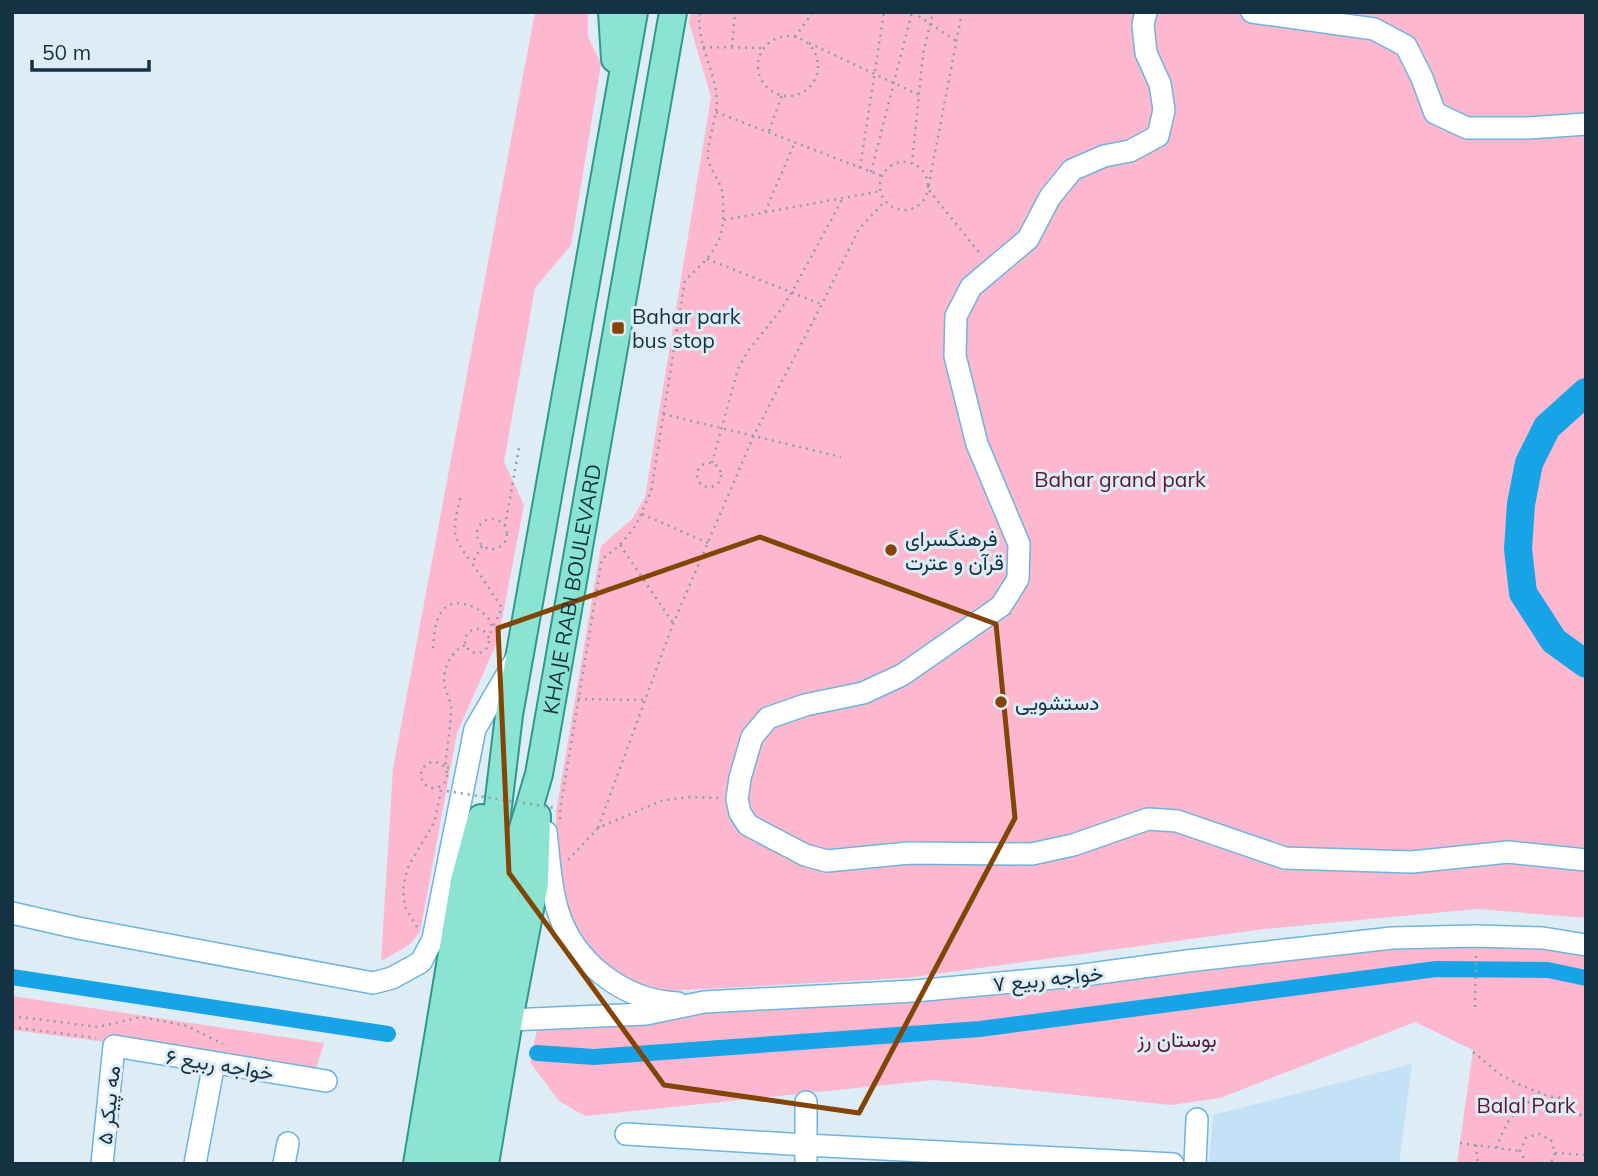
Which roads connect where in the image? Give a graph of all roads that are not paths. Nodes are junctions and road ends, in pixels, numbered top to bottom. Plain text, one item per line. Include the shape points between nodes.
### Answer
1 (612, 12) edge
2 (634, 12) edge
3 (673, 12) edge
4 (1146, 12) edge
5 (1252, 12) edge
6 (618, 100) junction
7 (1586, 124) edge
8 (520, 651) junction
9 (509, 715) junction
10 (539, 774) junction
11 (1586, 860) edge
12 (12, 913) edge
13 (1586, 945) edge
14 (704, 1002) junction
15 (509, 1020) junction
16 (105, 1042) joint
17 (214, 1063) junction
18 (326, 1081) dead end
19 (806, 1102) dead end
20 (1197, 1119) dead end
21 (626, 1134) dead end
22 (806, 1154) edge
23 (102, 1164) edge
24 (195, 1164) edge
25 (417, 1164) edge
26 (436, 1164) edge
27 (461, 1164) edge
28 (485, 1164) edge
29 (1173, 1164) edge
30 (1195, 1164) edge

1 - 6 main road
2 - 6 main road, KHAJE RABI BOULEVARD
3 - 10 main road, KHAJE RABI BOULEVARD
4 - 11 street via 1146,53 1160,84 1164,110 1158,136 1072,170 1050,197 1028,239 971,287 956,316 955,356 977,444 1019,544 1018,579 1001,606 902,675 863,693 805,705 768,719 752,737 740,778 740,813 748,825 805,855 827,861 909,853 1032,854 1148,819 1177,821 1285,858 1412,862 1508,852
5 - 7 street via 1374,29 1406,46 1435,113 1467,128
6 - 8 main road, KHAJE RABI BOULEVARD
8 - 9 main road, KHAJE RABI BOULEVARD
8 - 12 street via 475,729 433,939 421,962 392,978 373,983
9 - 25 main road via 464,881
9 - 26 main road, KHAJE RABI BOULEVARD via 497,815
10 - 14 street via 551,878 558,911 572,942 622,988 670,1003
10 - 15 main road via 535,883
10 - 27 main road, KHAJE RABI BOULEVARD via 510,873
13 - 14 street, خواجه ربیع ۷ via 1476,936 1392,938 1076,976 914,991
14 - 15 street, خواجه ربیع ۷ via 646,1014
15 - 28 main road
16 - 17 street, خواجه ربیع ۶
16 - 23 street, مه پیکر ۵
17 - 18 street, خواجه ربیع ۶
17 - 24 street
19 - 22 street
20 - 30 street
21 - 22 street
22 - 29 street

